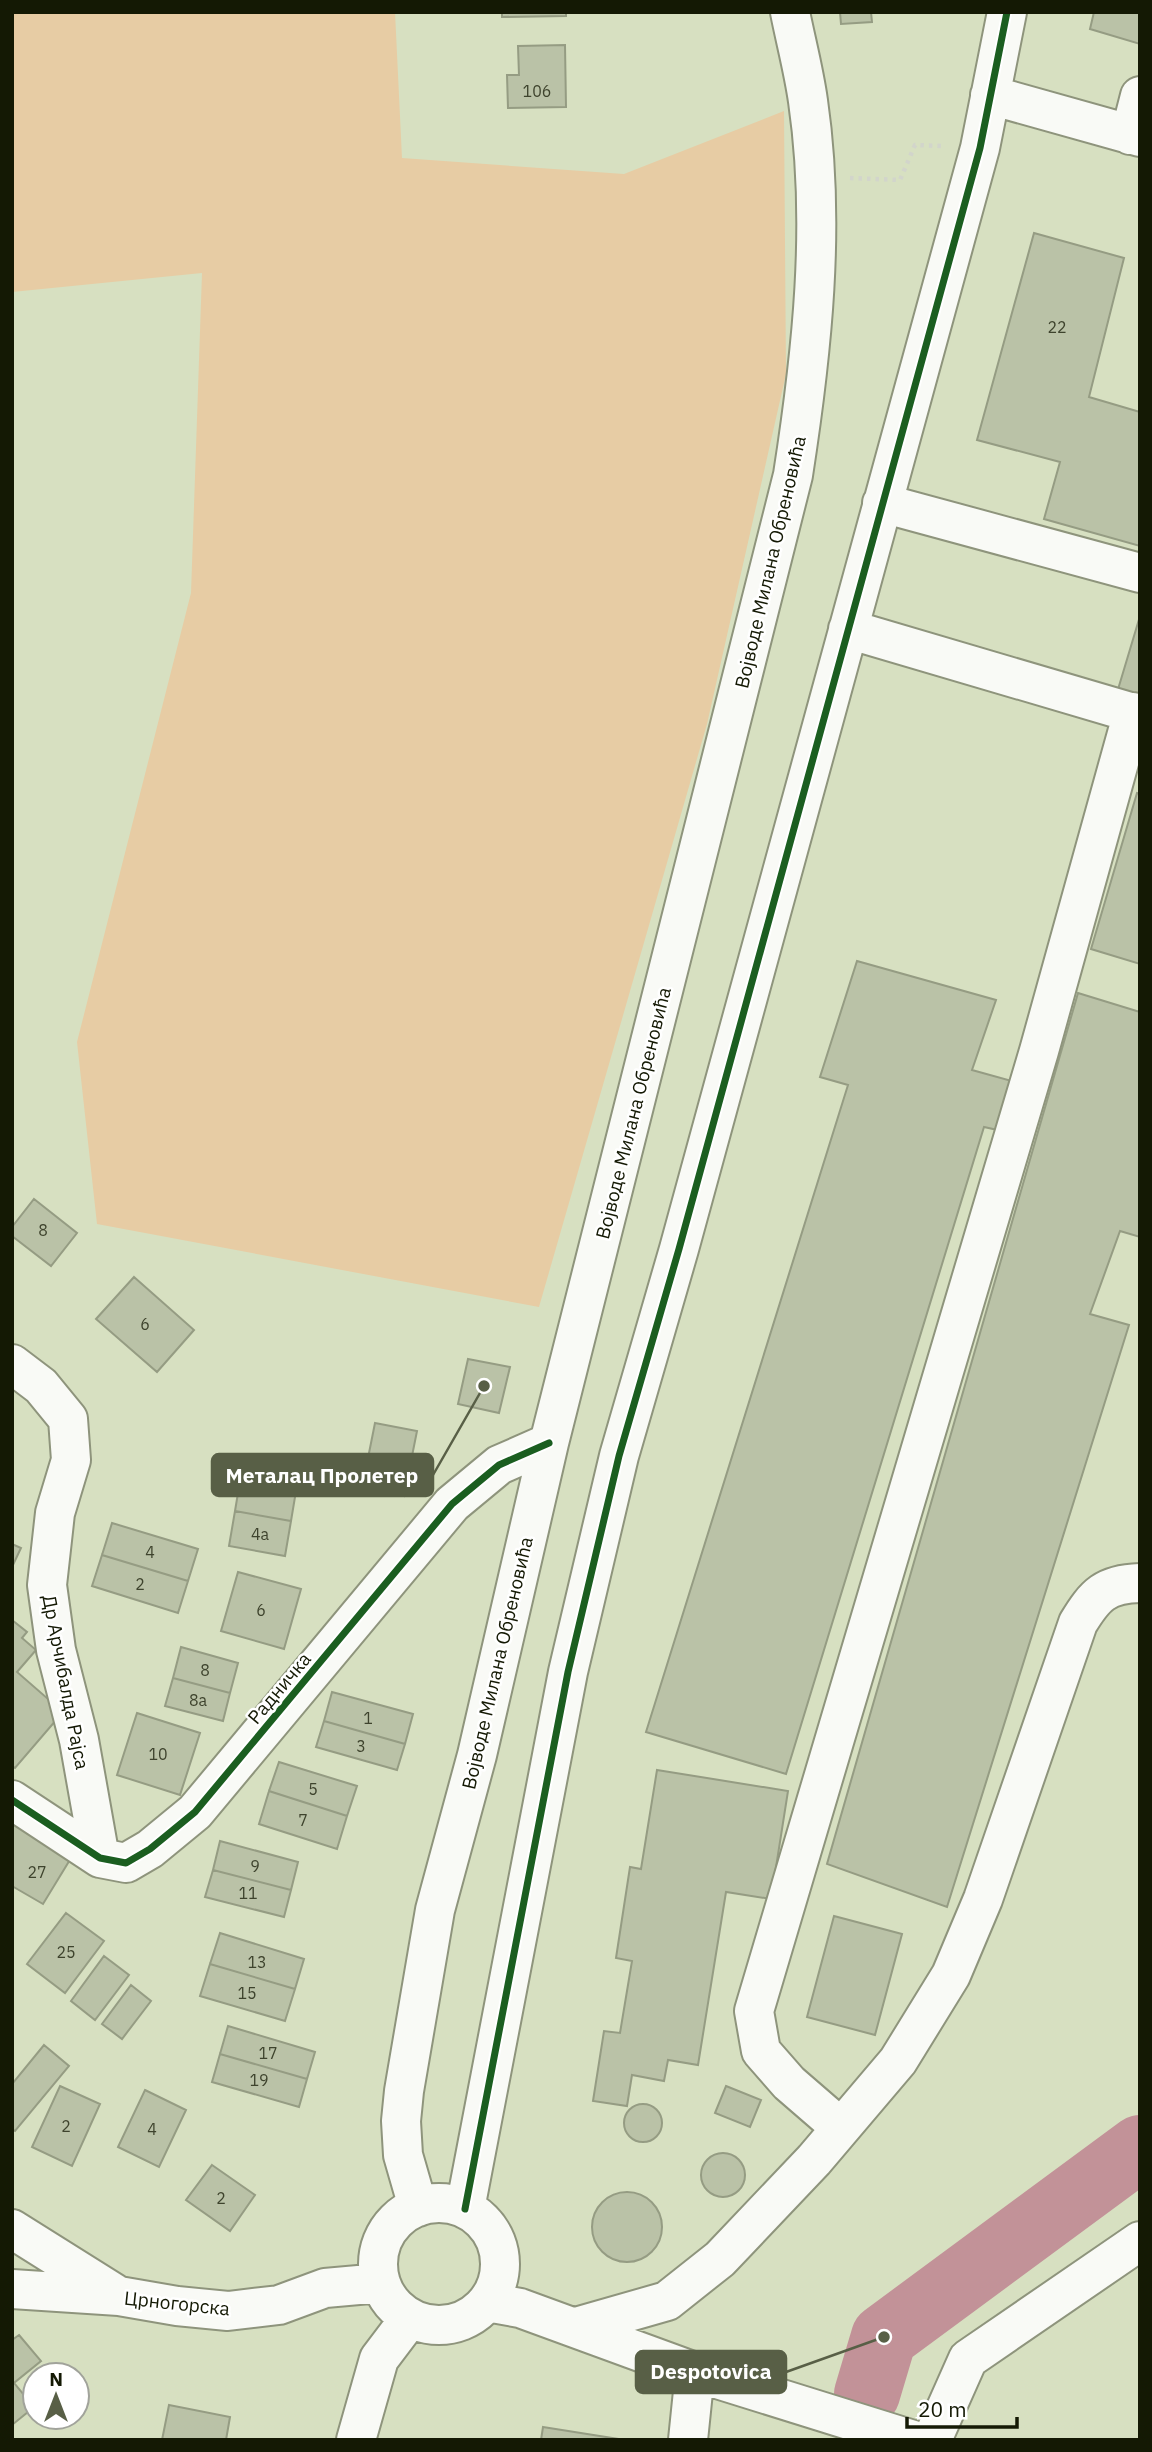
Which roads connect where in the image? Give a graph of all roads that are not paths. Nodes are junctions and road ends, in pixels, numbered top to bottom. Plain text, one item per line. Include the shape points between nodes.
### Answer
1 (790, 12) edge
2 (1004, 16) edge
3 (990, 95) junction
4 (1140, 96) edge
5 (1135, 136) edge
6 (883, 503) junction
7 (1140, 573) edge
8 (848, 629) junction
9 (1136, 713) edge
10 (12, 1364) edge
11 (549, 1443) junction
12 (1140, 1583) edge
13 (12, 1800) edge
14 (100, 1858) junction
15 (841, 2128) junction
16 (418, 2207) junction
17 (465, 2209) junction
18 (12, 2229) edge
19 (1140, 2241) edge
20 (381, 2283) junction
21 (12, 2289) edge
22 (119, 2296) junction
23 (487, 2302) junction
24 (410, 2318) junction
25 (576, 2327) junction
26 (695, 2372) junction
27 (356, 2440) edge
28 (688, 2440) edge
29 (914, 2440) edge
30 (932, 2440) edge

1 - 11 street, Војводе Милана Обреновића via 808,102 815,177 811,327 793,475
2 - 3 street
3 - 5 street
3 - 6 street via 980,148
4 - 5 street
6 - 7 street
6 - 8 street
8 - 9 street
8 - 17 street via 601,1528 553,1744
9 - 15 street via 754,2011 761,2051 789,2084
10 - 14 street, Др Арчибалда Рајса via 41,1386 68,1419 71,1460 55,1513 47,1585 56,1650 79,1740
11 - 14 street, Радничка via 499,1465 452,1504 195,1812 126,1863
11 - 16 street, Војводе Милана Обреновића via 477,1755 435,1910 408,2065 401,2121 403,2155
12 - 15 street via 1108,1588 1092,1601 1078,1623 983,1899 951,1975 898,2061
13 - 14 street
15 - 25 street via 720,2259 667,2301
16 - 17 street via 434,2203
16 - 20 street via 404,2214 384,2238 378,2268
17 - 23 street via 492,2233 499,2250 498,2277
18 - 22 street
19 - 30 street via 968,2359
20 - 22 street, Црногорска via 325,2288 279,2305 228,2311
20 - 24 street via 387,2297
21 - 22 street, Црногорска
23 - 24 street via 475,2314 443,2326
23 - 25 street
24 - 27 street via 379,2359
25 - 26 street
26 - 28 street
26 - 29 street

